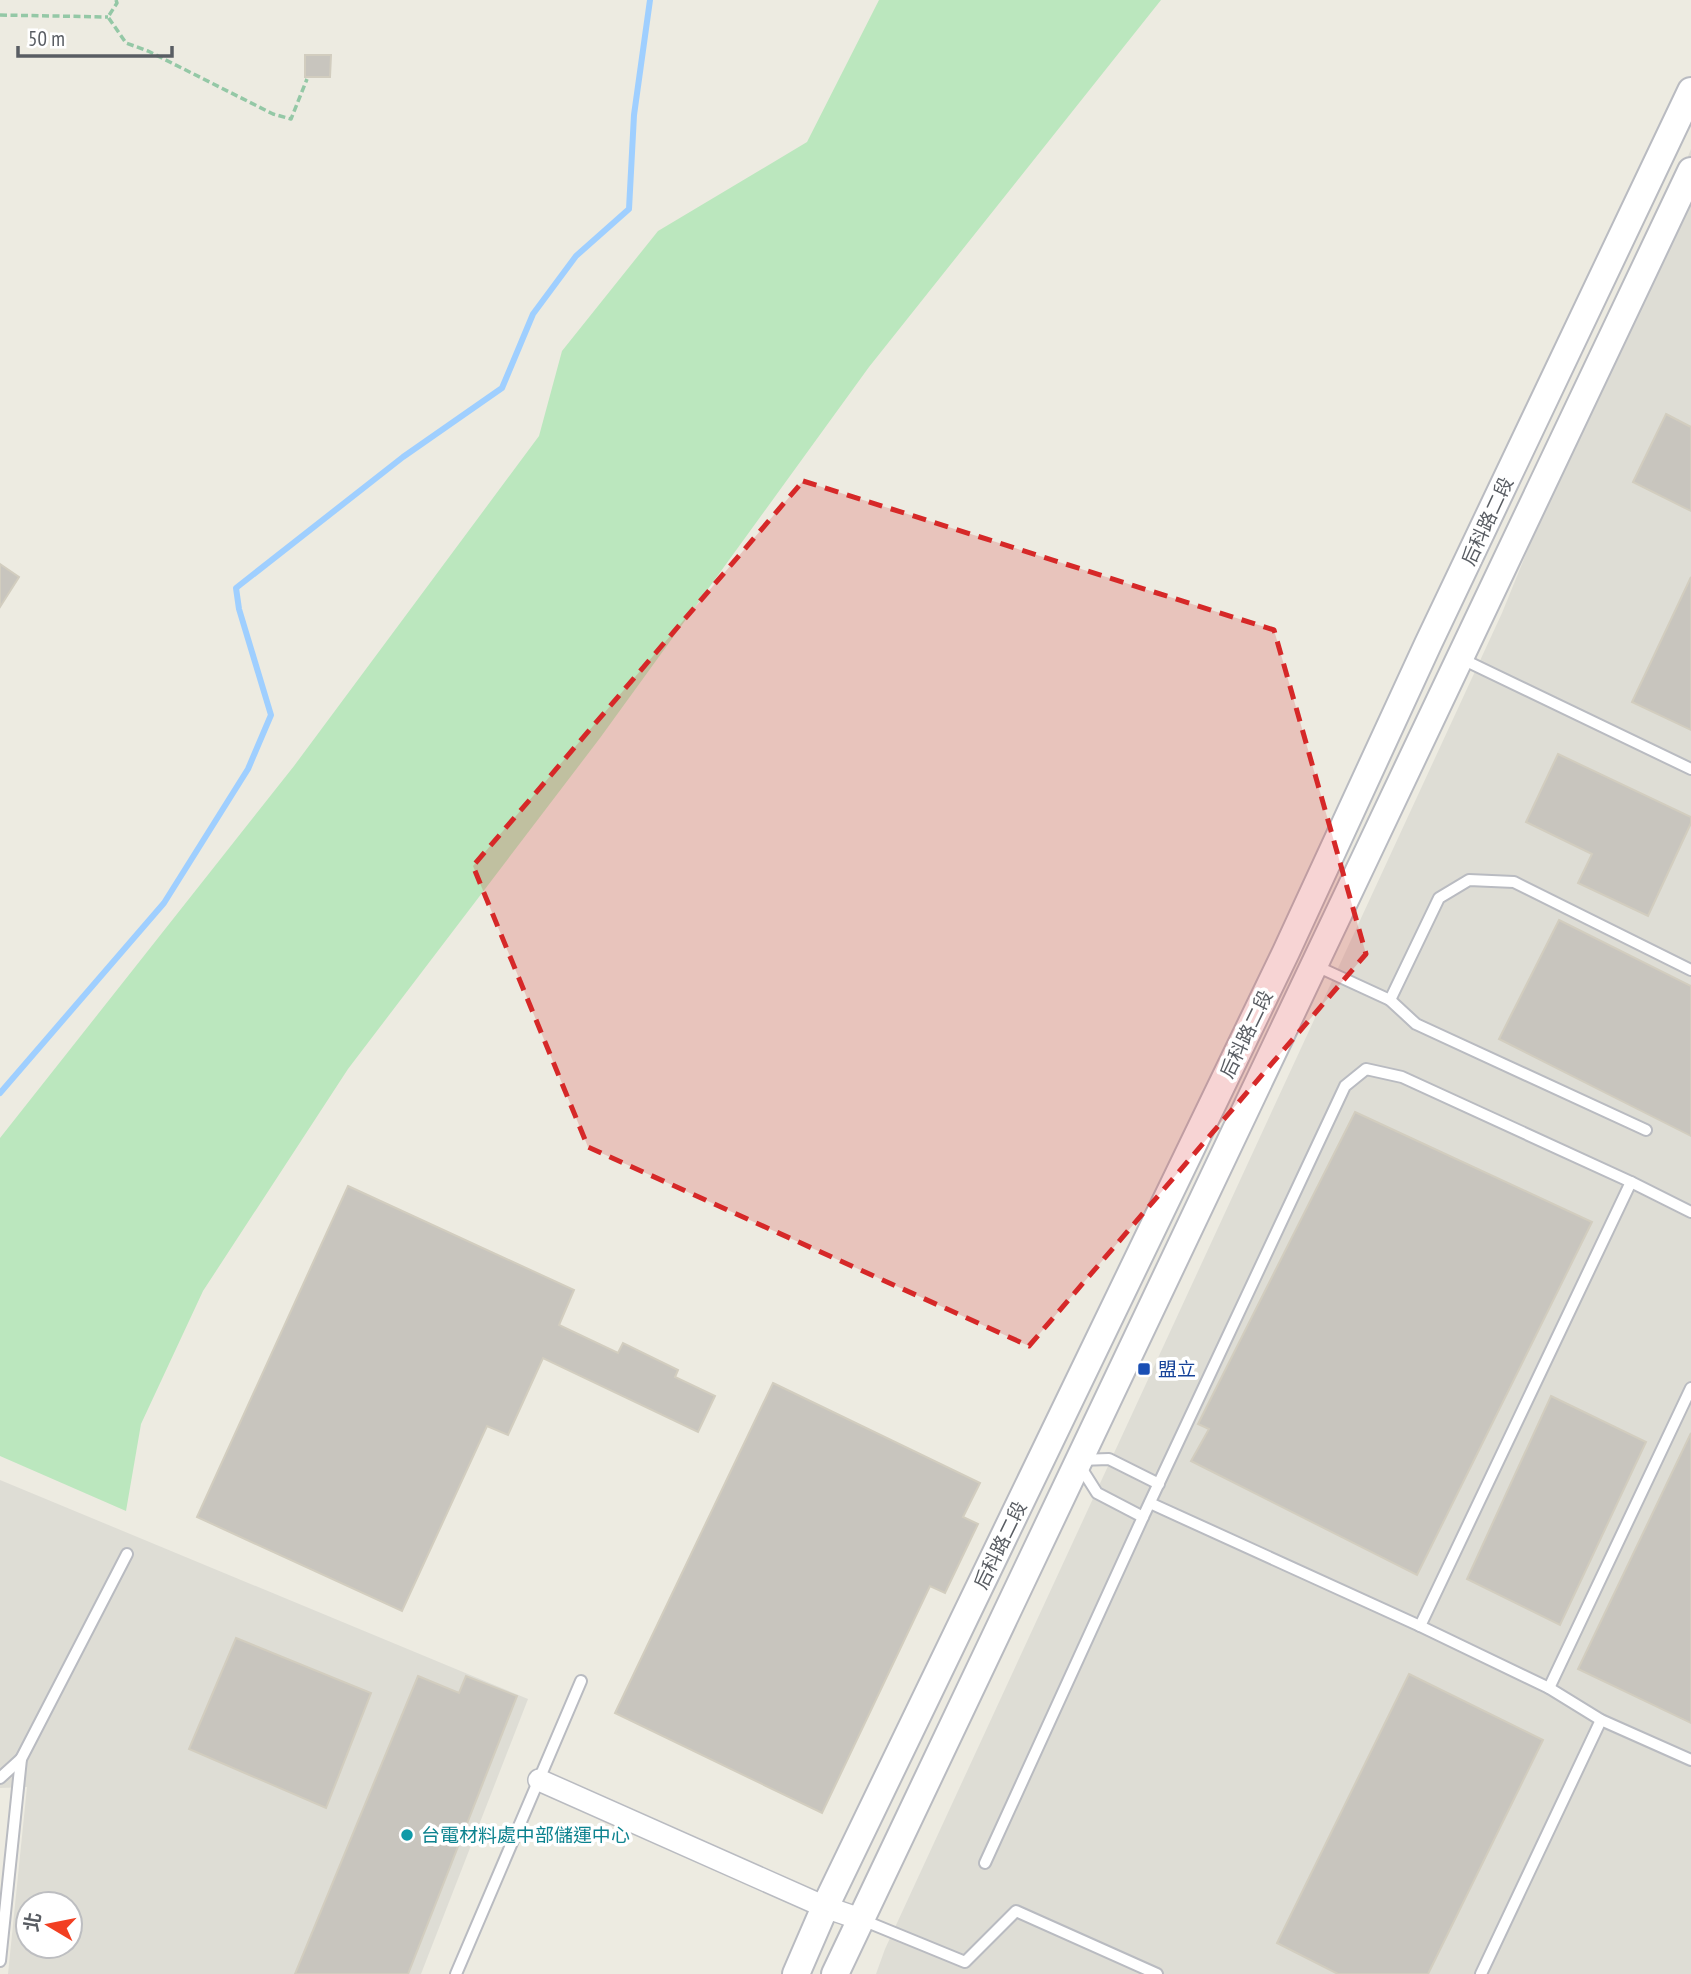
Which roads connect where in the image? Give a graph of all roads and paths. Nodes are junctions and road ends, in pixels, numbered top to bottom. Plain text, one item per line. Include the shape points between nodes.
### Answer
1 (116, 0) edge
2 (0, 15) edge
3 (108, 17) junction
4 (307, 79) dead end
5 (1691, 91) edge
6 (1691, 172) edge
7 (1428, 644) junction
8 (1462, 659) junction
9 (1691, 769) edge
10 (1314, 965) junction
11 (1691, 970) edge
12 (1390, 1000) junction
13 (1646, 1130) dead end
14 (1631, 1182) junction
15 (1691, 1212) edge
16 (1691, 1388) edge
17 (1048, 1446) junction
18 (1076, 1460) junction
19 (1159, 1484) junction
20 (1150, 1503) junction
21 (1143, 1517) junction
22 (127, 1554) dead end
23 (1420, 1626) junction
24 (581, 1681) dead end
25 (1549, 1688) junction
26 (1601, 1720) junction
27 (21, 1759) junction
28 (1691, 1760) edge
29 (0, 1778) edge
30 (539, 1780) junction
31 (985, 1863) dead end
32 (825, 1907) junction
33 (860, 1919) junction
34 (0, 1961) edge
35 (456, 1974) edge
36 (796, 1974) edge
37 (835, 1974) edge
38 (1157, 1974) edge
39 (1481, 1974) edge

1 - 3 path
2 - 3 path
3 - 4 path via 126,43 291,120
5 - 7 street, 后科路二段
6 - 8 street, 后科路二段
7 - 8 street
7 - 17 street, 后科路二段 via 1286,952
8 - 9 lane
8 - 10 street, 后科路二段
10 - 12 lane
10 - 18 street, 后科路二段
11 - 12 lane via 1514,882 1469,880 1439,898
12 - 13 lane via 1416,1024
14 - 15 lane
14 - 19 lane via 1402,1077 1366,1069 1345,1086
14 - 23 lane
16 - 25 lane
17 - 18 street
17 - 32 street, 后科路二段
18 - 19 lane via 1109,1460
18 - 21 lane via 1097,1493
18 - 33 street, 后科路二段
19 - 20 lane
20 - 21 lane
20 - 23 lane
21 - 31 lane
22 - 27 lane
23 - 25 lane
24 - 30 lane
25 - 26 lane
26 - 28 lane
26 - 39 lane
27 - 29 lane
27 - 34 lane
30 - 32 street
30 - 35 lane
32 - 33 street
32 - 36 street, 后科路二段
33 - 37 street, 后科路二段
33 - 38 lane via 965,1962 1016,1911

